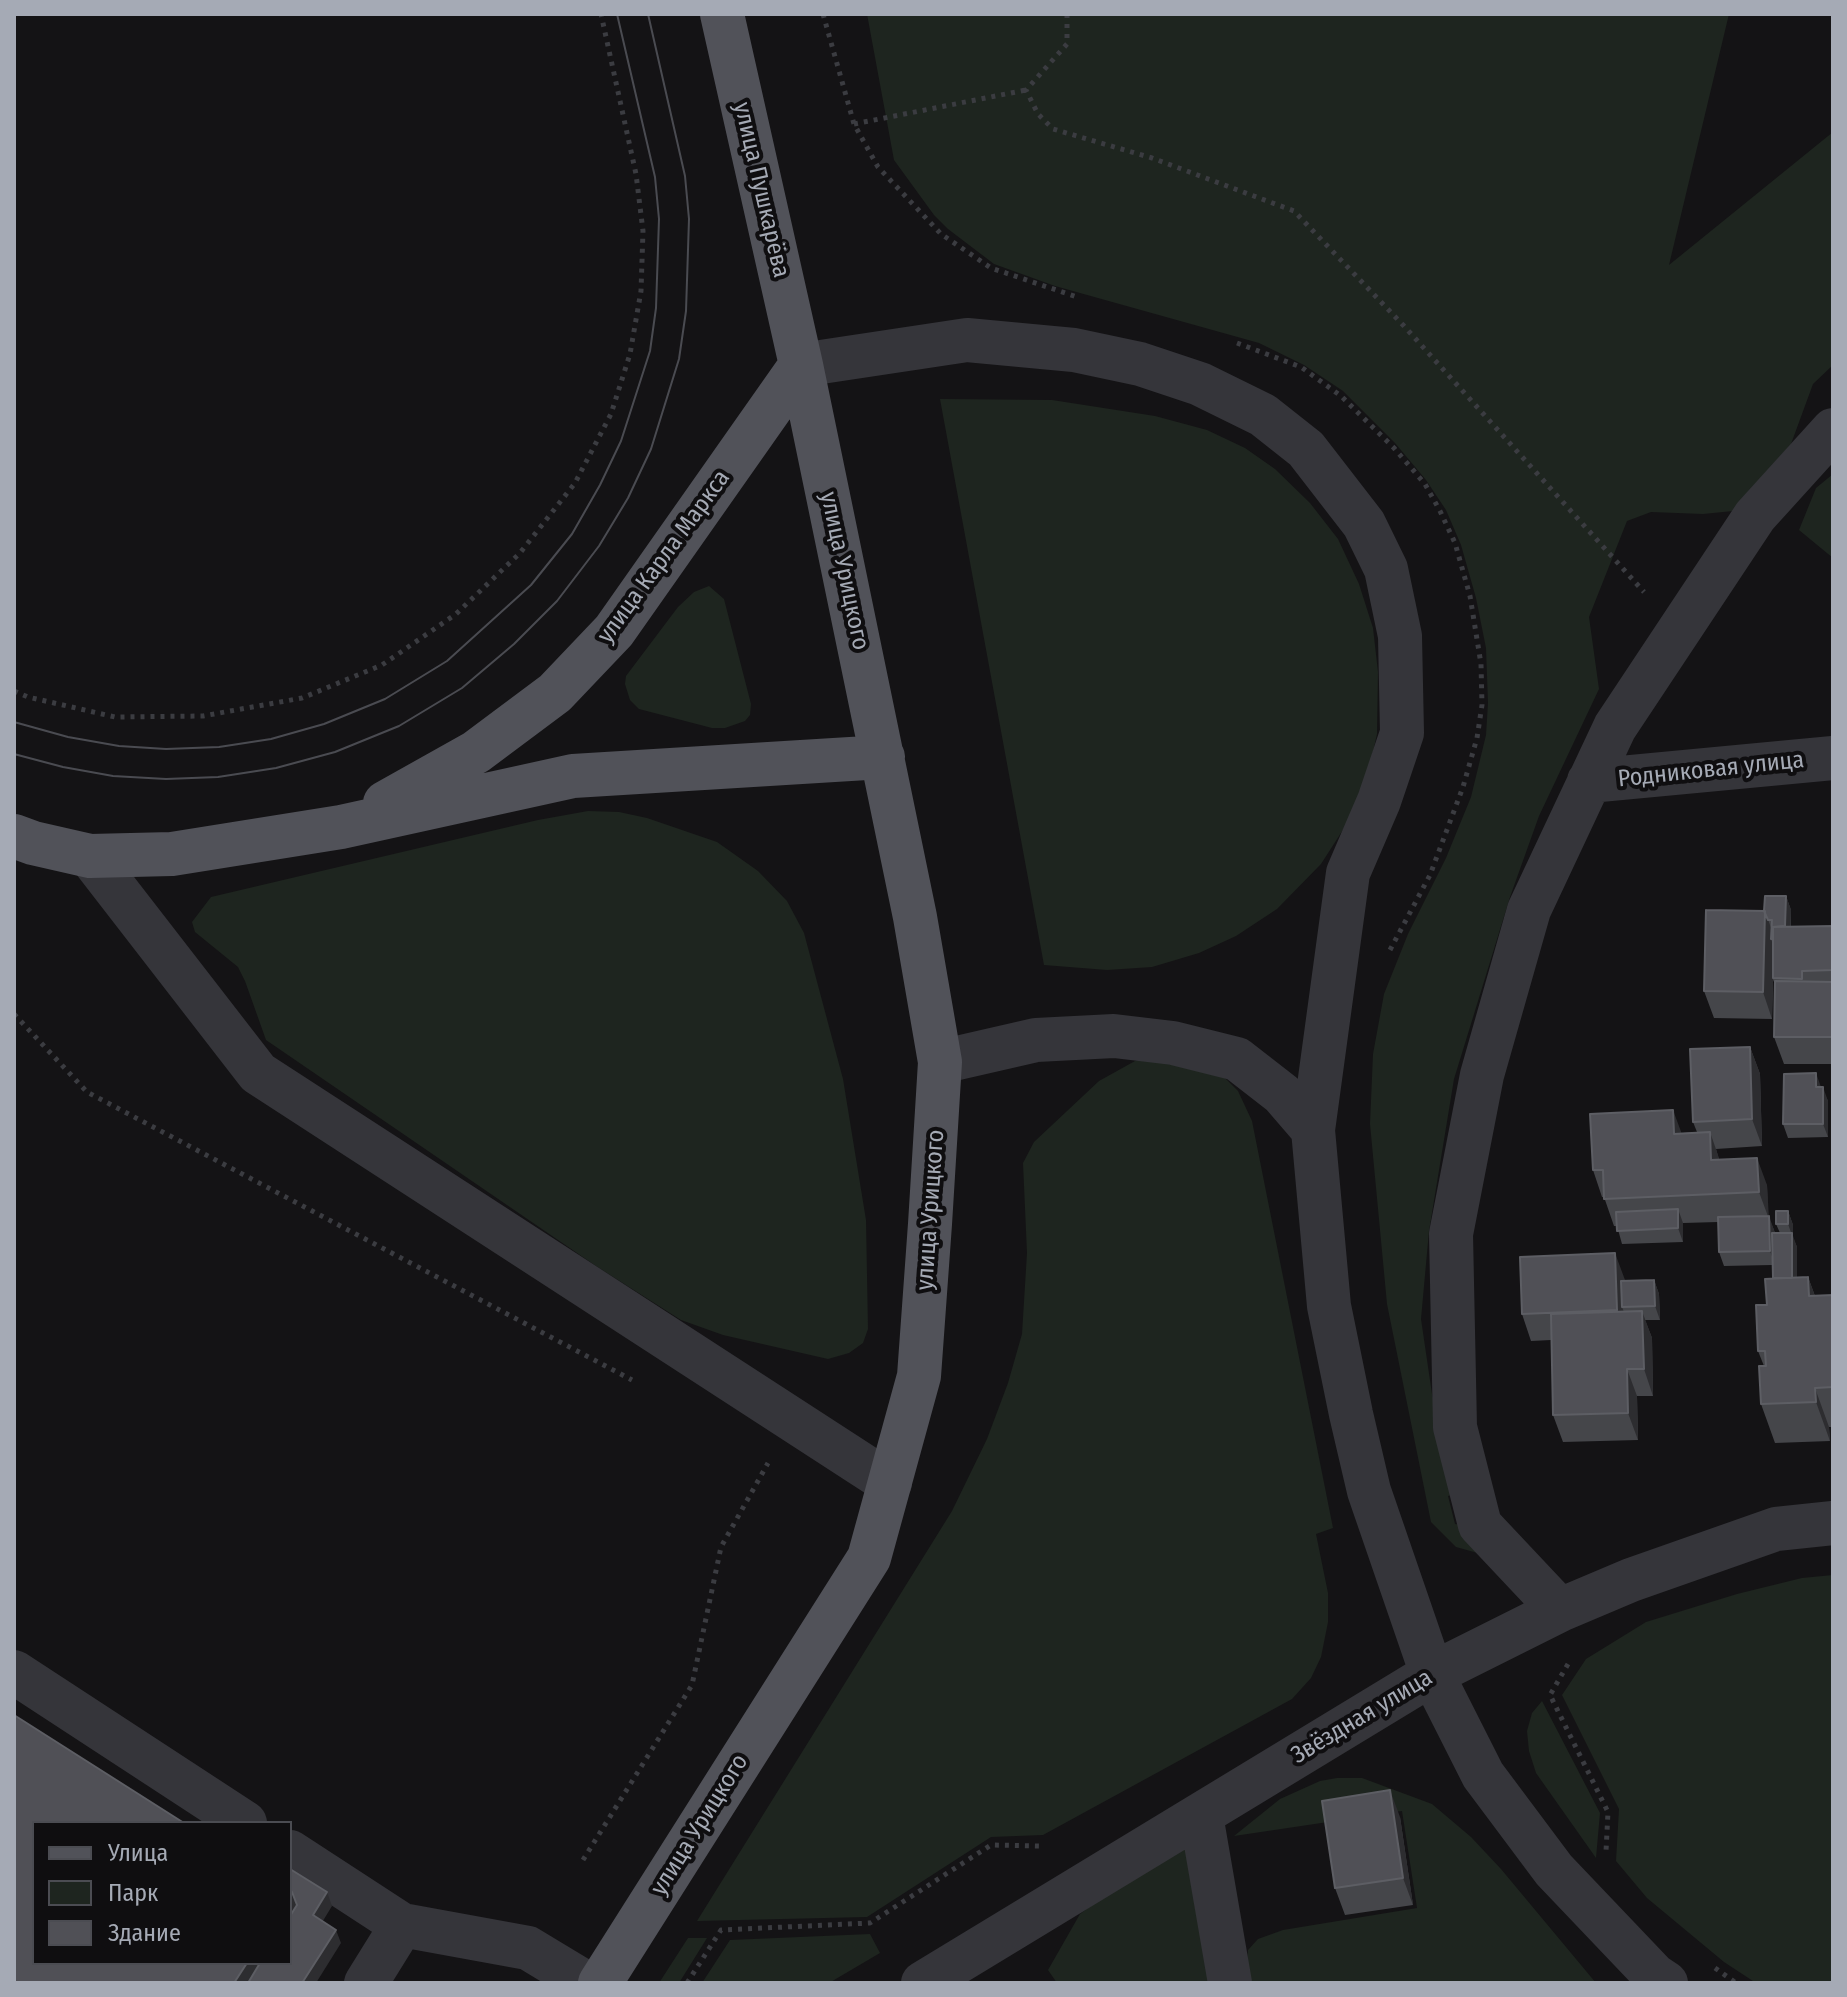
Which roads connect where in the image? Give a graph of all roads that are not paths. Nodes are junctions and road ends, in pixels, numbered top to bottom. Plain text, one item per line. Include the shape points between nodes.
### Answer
1 (722, 14) edge
2 (801, 365) junction
3 (1833, 430) edge
4 (883, 757) junction
5 (1833, 758) edge
6 (1589, 781) junction
7 (341, 827) junction
8 (14, 836) edge
9 (90, 856) junction
10 (940, 1062) junction
11 (1313, 1130) junction
12 (890, 1483) junction
13 (1833, 1523) edge
14 (1560, 1610) junction
15 (14, 1672) edge
16 (1432, 1674) junction
17 (1201, 1815) junction
18 (242, 1821) edge
19 (292, 1853) edge
20 (402, 1925) junction
21 (366, 1983) edge
22 (586, 1983) edge
23 (600, 1983) edge
24 (923, 1983) edge
25 (1230, 1983) edge
26 (1666, 1983) edge

1 - 2 main road, улица Пушкарёва
2 - 4 main road, улица Урицкого
2 - 7 main road, улица Карла Маркса via 614,631 555,693 476,752
2 - 11 street via 967,340 1074,350 1140,364 1200,384 1263,415 1306,449 1364,524 1386,569 1400,636 1402,733 1348,873
3 - 6 street via 1755,516 1615,727
4 - 7 main road, улица Карла Маркса via 573,776
4 - 10 main road, улица Урицкого
5 - 6 street, Родниковая улица
6 - 14 street via 1529,910 1482,1075 1451,1234 1455,1427 1480,1525
7 - 9 main road, улица Карла Маркса via 172,854
8 - 9 main road, улица Карла Маркса
9 - 12 street via 258,1073
10 - 11 street via 1036,1040 1114,1036 1173,1043 1237,1059 1282,1094
10 - 12 main road, улица Урицкого via 919,1376
11 - 16 street via 1329,1306 1355,1430 1369,1491
12 - 23 main road, улица Урицкого via 869,1558
13 - 14 street, Звёздная улица via 1776,1529
14 - 16 street, Звёздная улица
15 - 18 street
16 - 17 street, Звёздная улица
16 - 26 street via 1483,1775 1554,1870
17 - 24 street, Звёздная улица
17 - 25 street
19 - 20 street
20 - 21 street
20 - 22 street via 528,1948

